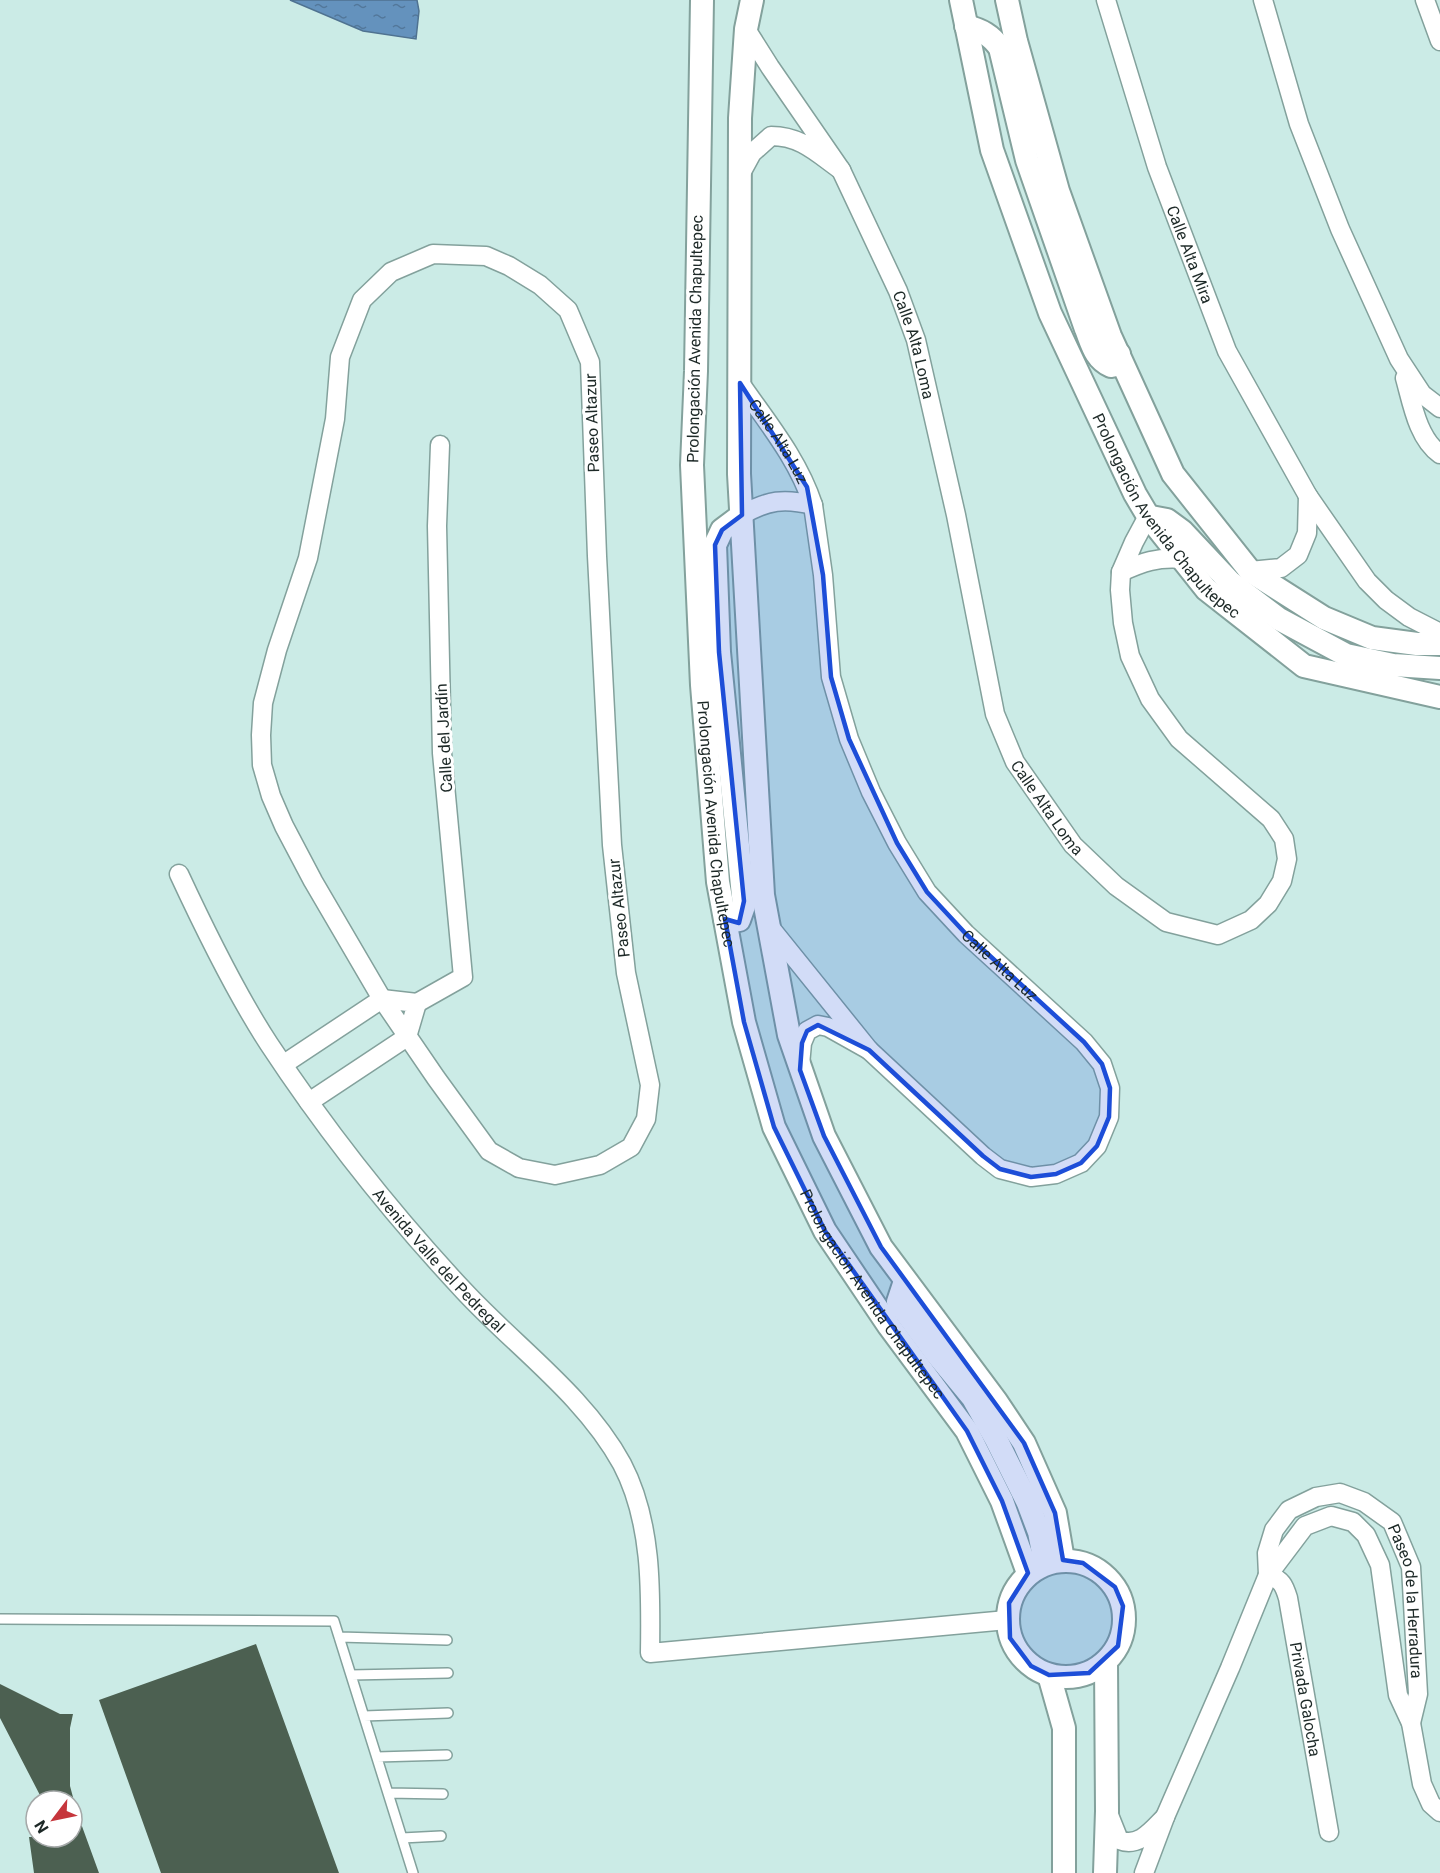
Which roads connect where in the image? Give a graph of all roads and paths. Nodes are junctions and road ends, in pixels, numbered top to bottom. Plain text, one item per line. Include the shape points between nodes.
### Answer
1 (702, 0) edge
2 (752, 0) edge
3 (961, 0) edge
4 (1007, 0) edge
5 (1106, 0) edge
6 (1263, 0) edge
7 (1425, 0) edge
8 (966, 26) junction
9 (746, 28) junction
10 (1440, 41) edge
11 (841, 170) junction
12 (739, 176) junction
13 (1119, 354) junction
14 (1399, 359) junction
15 (740, 383) junction
16 (1440, 408) edge
17 (440, 445) dead end
18 (1440, 454) edge
19 (1308, 496) junction
20 (813, 505) junction
21 (742, 515) junction
22 (1148, 516) junction
23 (1182, 559) junction
24 (1121, 572) junction
25 (1250, 572) junction
26 (1440, 633) edge
27 (1440, 644) edge
28 (1440, 668) edge
29 (1439, 698) edge
30 (179, 874) dead end
31 (725, 919) junction
32 (769, 926) junction
33 (382, 999) junction
34 (417, 1004) junction
35 (407, 1036) junction
36 (869, 1050) junction
37 (284, 1064) junction
38 (800, 1070) junction
39 (309, 1102) junction
40 (1045, 1566) junction
41 (1268, 1575) junction
42 (0, 1619) edge
43 (1007, 1620) junction
44 (339, 1637) junction
45 (447, 1640) dead end
46 (1106, 1662) junction
47 (448, 1673) dead end
48 (351, 1675) junction
49 (1049, 1675) junction
50 (448, 1713) dead end
51 (364, 1716) junction
52 (1412, 1723) junction
53 (447, 1755) dead end
54 (376, 1757) junction
55 (388, 1793) junction
56 (443, 1794) dead end
57 (1107, 1811) junction
58 (1440, 1812) edge
59 (1165, 1817) junction
60 (1329, 1832) dead end
61 (441, 1836) dead end
62 (402, 1838) junction
63 (413, 1873) edge
64 (1065, 1873) edge
65 (1105, 1873) edge
66 (1144, 1873) edge

1 - 31 street, Prolongación Avenida Chapultepec via 692,465 702,685 718,882
2 - 9 street, Prolongación Avenida Chapultepec
3 - 8 street, Prolongación Avenida Chapultepec
4 - 13 street, Prolongación Avenida Chapultepec via 1058,191
5 - 19 street, Calle Alta Mira via 1157,167 1227,351
6 - 14 street via 1299,124 1340,229
7 - 10 street
8 - 13 street via 986,33 1000,48 1027,160 1086,329 1101,361 1116,365
8 - 22 street, Prolongación Avenida Chapultepec via 992,150 1050,313
9 - 11 street, Calle Alta Loma
9 - 12 street, Prolongación Avenida Chapultepec
11 - 12 street via 798,141 771,136 752,153
11 - 24 street, Calle Alta Loma via 898,291 916,340 995,714 1015,762 1073,845 1116,886 1166,922 1218,935 1251,920 1268,904 1282,881 1287,859 1284,839 1271,819 1179,739 1150,699 1130,656 1122,612
12 - 15 street, Prolongación Avenida Chapultepec
13 - 25 street, Prolongación Avenida Chapultepec via 1173,474
14 - 16 street via 1422,394
14 - 18 street via 1419,424
15 - 20 street, Calle Alta Luz via 783,443
15 - 21 street, Prolongación Avenida Chapultepec
17 - 34 street, Calle del Jardín via 437,526 442,753 463,977
19 - 25 street via 1307,533 1298,555 1281,568
19 - 26 street, Calle Alta Mira via 1367,581 1409,617
20 - 21 street, Calle Alta Luz via 773,501
20 - 36 street, Calle Alta Luz via 831,677 849,739 871,792 927,892 966,934 1084,1042 1102,1064 1110,1088 1109,1117 1097,1146 1081,1163 1056,1174 1031,1177 1000,1169
21 - 31 street via 722,530 715,545 719,652 744,906 739,920
21 - 32 street, Prolongación Avenida Chapultepec via 763,896
22 - 23 street, Prolongación Avenida Chapultepec
22 - 24 street, Calle Alta Loma
22 - 28 street via 1167,520 1182,531 1230,582 1279,619 1346,655 1393,665
23 - 24 street via 1164,557
23 - 29 street, Prolongación Avenida Chapultepec via 1206,590 1304,666
25 - 27 street, Prolongación Avenida Chapultepec via 1324,618 1371,638
30 - 37 street, Avenida Valle del Pedregal via 209,939
31 - 40 street, Prolongación Avenida Chapultepec via 744,1022 774,1127 825,1231 966,1431 1002,1501
32 - 36 street, Calle Alta Luz
32 - 38 street, Prolongación Avenida Chapultepec via 789,1035
33 - 34 street
33 - 35 street, Paseo Altazur
33 - 35 street, Paseo Altazur via 313,881 271,796 262,765 263,703 308,558 334,419 340,357 362,300 391,272 433,254 486,256 540,285 568,310 591,362 612,844 626,973 650,1085 646,1119 631,1147 600,1165 555,1175 519,1168 489,1151
33 - 37 street
34 - 35 street
35 - 39 street
36 - 38 street, Calle Alta Luz via 818,1025 807,1031 802,1043
37 - 39 street, Avenida Valle del Pedregal
38 - 40 street, Prolongación Avenida Chapultepec via 824,1136 881,1247 1024,1443 1055,1513
39 - 43 street, Avenida Valle del Pedregal via 394,1213 465,1292 589,1416 621,1464 637,1498 645,1538 651,1594 650,1653
40 - 43 street via 1016,1587
40 - 46 street via 1083,1563 1101,1572 1115,1587 1123,1606 1124,1627 1118,1646
41 - 52 street, Paseo de la Herradura via 1305,1526 1331,1516 1353,1522 1366,1535 1380,1565 1398,1695
41 - 52 street, Paseo de la Herradura via 1266,1553 1274,1530 1289,1510 1316,1497 1340,1493 1392,1522 1411,1567 1418,1694
41 - 59 street, Paseo de la Herradura
41 - 60 street, Privada Galocha via 1283,1583 1288,1598
42 - 44 lane via 334,1621
43 - 49 street via 1018,1654
44 - 45 lane
44 - 48 lane
46 - 49 street via 1089,1673 1069,1678
46 - 57 street
47 - 48 lane
48 - 51 lane
49 - 64 street via 1064,1728
50 - 51 lane
51 - 54 lane
52 - 58 street, Paseo de la Herradura via 1422,1784 1431,1804
53 - 54 lane
54 - 55 lane
55 - 56 lane
55 - 62 lane
57 - 59 street, Paseo de la Herradura via 1119,1840 1126,1842 1137,1842
57 - 65 street
59 - 66 street, Paseo de la Herradura
61 - 62 lane
62 - 63 lane

